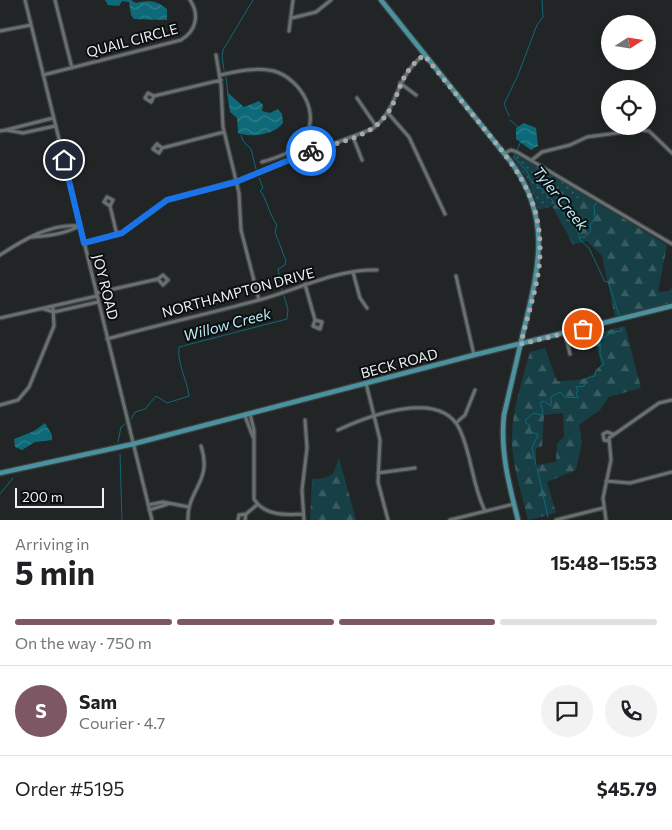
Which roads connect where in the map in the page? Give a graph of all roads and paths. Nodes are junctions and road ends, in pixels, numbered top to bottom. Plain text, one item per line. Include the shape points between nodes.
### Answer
1 (25, 0) edge
2 (55, 0) edge
3 (190, 0) edge
4 (293, 0) edge
5 (331, 0) edge
6 (381, 0) edge
7 (292, 18) junction
8 (31, 25) junction
9 (0, 31) edge
10 (289, 31) dead end
11 (424, 55) junction
12 (216, 56) dead end
13 (72, 68) junction
14 (220, 74) junction
15 (43, 75) junction
16 (221, 80) junction
17 (400, 83) junction
18 (416, 95) dead end
19 (154, 96) dead end
20 (357, 98) dead end
21 (388, 113) junction
22 (53, 118) junction
23 (55, 126) junction
24 (376, 126) junction
25 (6, 130) junction
26 (0, 131) edge
27 (224, 132) junction
28 (353, 137) junction
29 (302, 141) junction
30 (162, 148) dead end
31 (308, 153) junction
32 (672, 153) edge
33 (505, 154) junction
34 (362, 160) dead end
35 (532, 160) junction
36 (262, 162) dead end
37 (236, 182) junction
38 (110, 206) dead end
39 (446, 214) dead end
40 (80, 226) junction
41 (116, 235) junction
42 (84, 243) junction
43 (672, 244) edge
44 (0, 255) edge
45 (376, 270) dead end
46 (353, 272) junction
47 (456, 276) dead end
48 (158, 279) dead end
49 (305, 284) junction
50 (97, 294) junction
51 (78, 300) junction
52 (259, 300) junction
53 (98, 302) junction
54 (65, 303) junction
55 (53, 306) junction
56 (80, 306) junction
57 (672, 306) edge
58 (367, 308) dead end
59 (43, 309) junction
60 (67, 309) junction
61 (54, 312) junction
62 (0, 318) edge
63 (315, 320) dead end
64 (565, 333) junction
65 (107, 339) junction
66 (521, 344) junction
67 (570, 354) dead end
68 (474, 355) junction
69 (366, 383) junction
70 (475, 390) dead end
71 (672, 400) edge
72 (0, 405) edge
73 (248, 415) junction
74 (374, 415) junction
75 (304, 420) dead end
76 (456, 423) junction
77 (338, 430) dead end
78 (613, 434) junction
79 (608, 441) junction
80 (133, 444) junction
81 (202, 446) dead end
82 (415, 468) dead end
83 (672, 472) edge
84 (0, 473) edge
85 (378, 473) junction
86 (606, 481) junction
87 (168, 504) junction
88 (258, 504) junction
89 (514, 504) junction
90 (148, 505) junction
91 (189, 507) junction
92 (603, 508) junction
93 (149, 510) junction
94 (485, 511) junction
95 (246, 514) junction
96 (303, 514) junction
97 (152, 520) edge
98 (188, 520) edge
99 (238, 520) edge
100 (245, 520) edge
101 (304, 520) edge
102 (388, 520) edge
103 (450, 520) edge
104 (518, 520) edge
105 (556, 520) edge
106 (606, 520) edge

1 - 8 street, JOY ROAD
2 - 13 street
3 - 13 street, QUAIL CIRCLE via 196,20 184,38
4 - 7 street
5 - 7 street via 316,12
6 - 11 main road
7 - 10 street
8 - 9 street
8 - 15 street, JOY ROAD
11 - 17 street via 409,68
11 - 33 main road
12 - 14 street
13 - 15 street, QUAIL CIRCLE
14 - 16 street
14 - 29 street via 266,70 288,78 303,93 309,106 309,124
15 - 22 street, JOY ROAD
16 - 19 street
16 - 27 street
17 - 18 street
17 - 21 street
20 - 24 street
21 - 24 street
21 - 39 street via 409,137
22 - 23 street, JOY ROAD
22 - 25 street
23 - 25 street via 23,133
23 - 40 street, JOY ROAD
24 - 28 street
25 - 26 street
27 - 30 street
27 - 37 street
28 - 31 street
28 - 34 street
29 - 31 street
29 - 36 street via 283,155
31 - 37 street
32 - 35 street via 649,131 640,130 586,137 542,152
33 - 35 street via 516,151
33 - 66 main road via 527,187 539,232 539,264
35 - 43 street
37 - 41 street via 167,200
37 - 52 street via 241,230
38 - 41 street
40 - 42 street, JOY ROAD
40 - 44 street via 32,237
41 - 42 street
42 - 50 street, JOY ROAD
45 - 46 street, NORTHAMPTON DRIVE
46 - 49 street, NORTHAMPTON DRIVE
46 - 58 street via 360,298
47 - 68 street
48 - 50 street
49 - 52 street, NORTHAMPTON DRIVE
49 - 63 street
50 - 51 street
50 - 53 street, JOY ROAD
51 - 54 street
51 - 56 street
52 - 65 street, NORTHAMPTON DRIVE
53 - 56 street
53 - 65 street, JOY ROAD
54 - 55 street
54 - 60 street
55 - 59 street
55 - 61 street
56 - 60 street
57 - 64 main road, BECK ROAD
59 - 61 street
59 - 62 street
60 - 61 street
61 - 72 street via 54,326 27,391 14,402
64 - 66 main road, BECK ROAD
64 - 67 street
65 - 80 street, JOY ROAD
66 - 68 main road, BECK ROAD
66 - 89 main road via 503,429 505,461
68 - 69 main road, BECK ROAD
69 - 73 main road, BECK ROAD
69 - 74 street
70 - 76 street via 466,414
71 - 78 street via 659,403
73 - 80 main road, BECK ROAD
73 - 88 street via 254,439 253,490
74 - 76 street via 430,408 444,412
74 - 77 street
74 - 85 street via 380,447
75 - 96 street via 307,448
76 - 94 street
78 - 79 street
78 - 79 street via 603,434 604,440
79 - 86 street via 611,460
80 - 84 main road, BECK ROAD
80 - 90 street, JOY ROAD
81 - 91 street via 205,469
82 - 85 street
83 - 86 street via 630,483
85 - 102 street
86 - 92 street
87 - 90 street
87 - 91 street
87 - 93 street
88 - 95 street
88 - 96 street via 277,513
89 - 94 street
89 - 104 main road
90 - 93 street, JOY ROAD
91 - 98 street
92 - 105 street
92 - 106 street
93 - 97 street, JOY ROAD
94 - 103 street
95 - 99 street via 239,516
95 - 100 street
96 - 101 street

